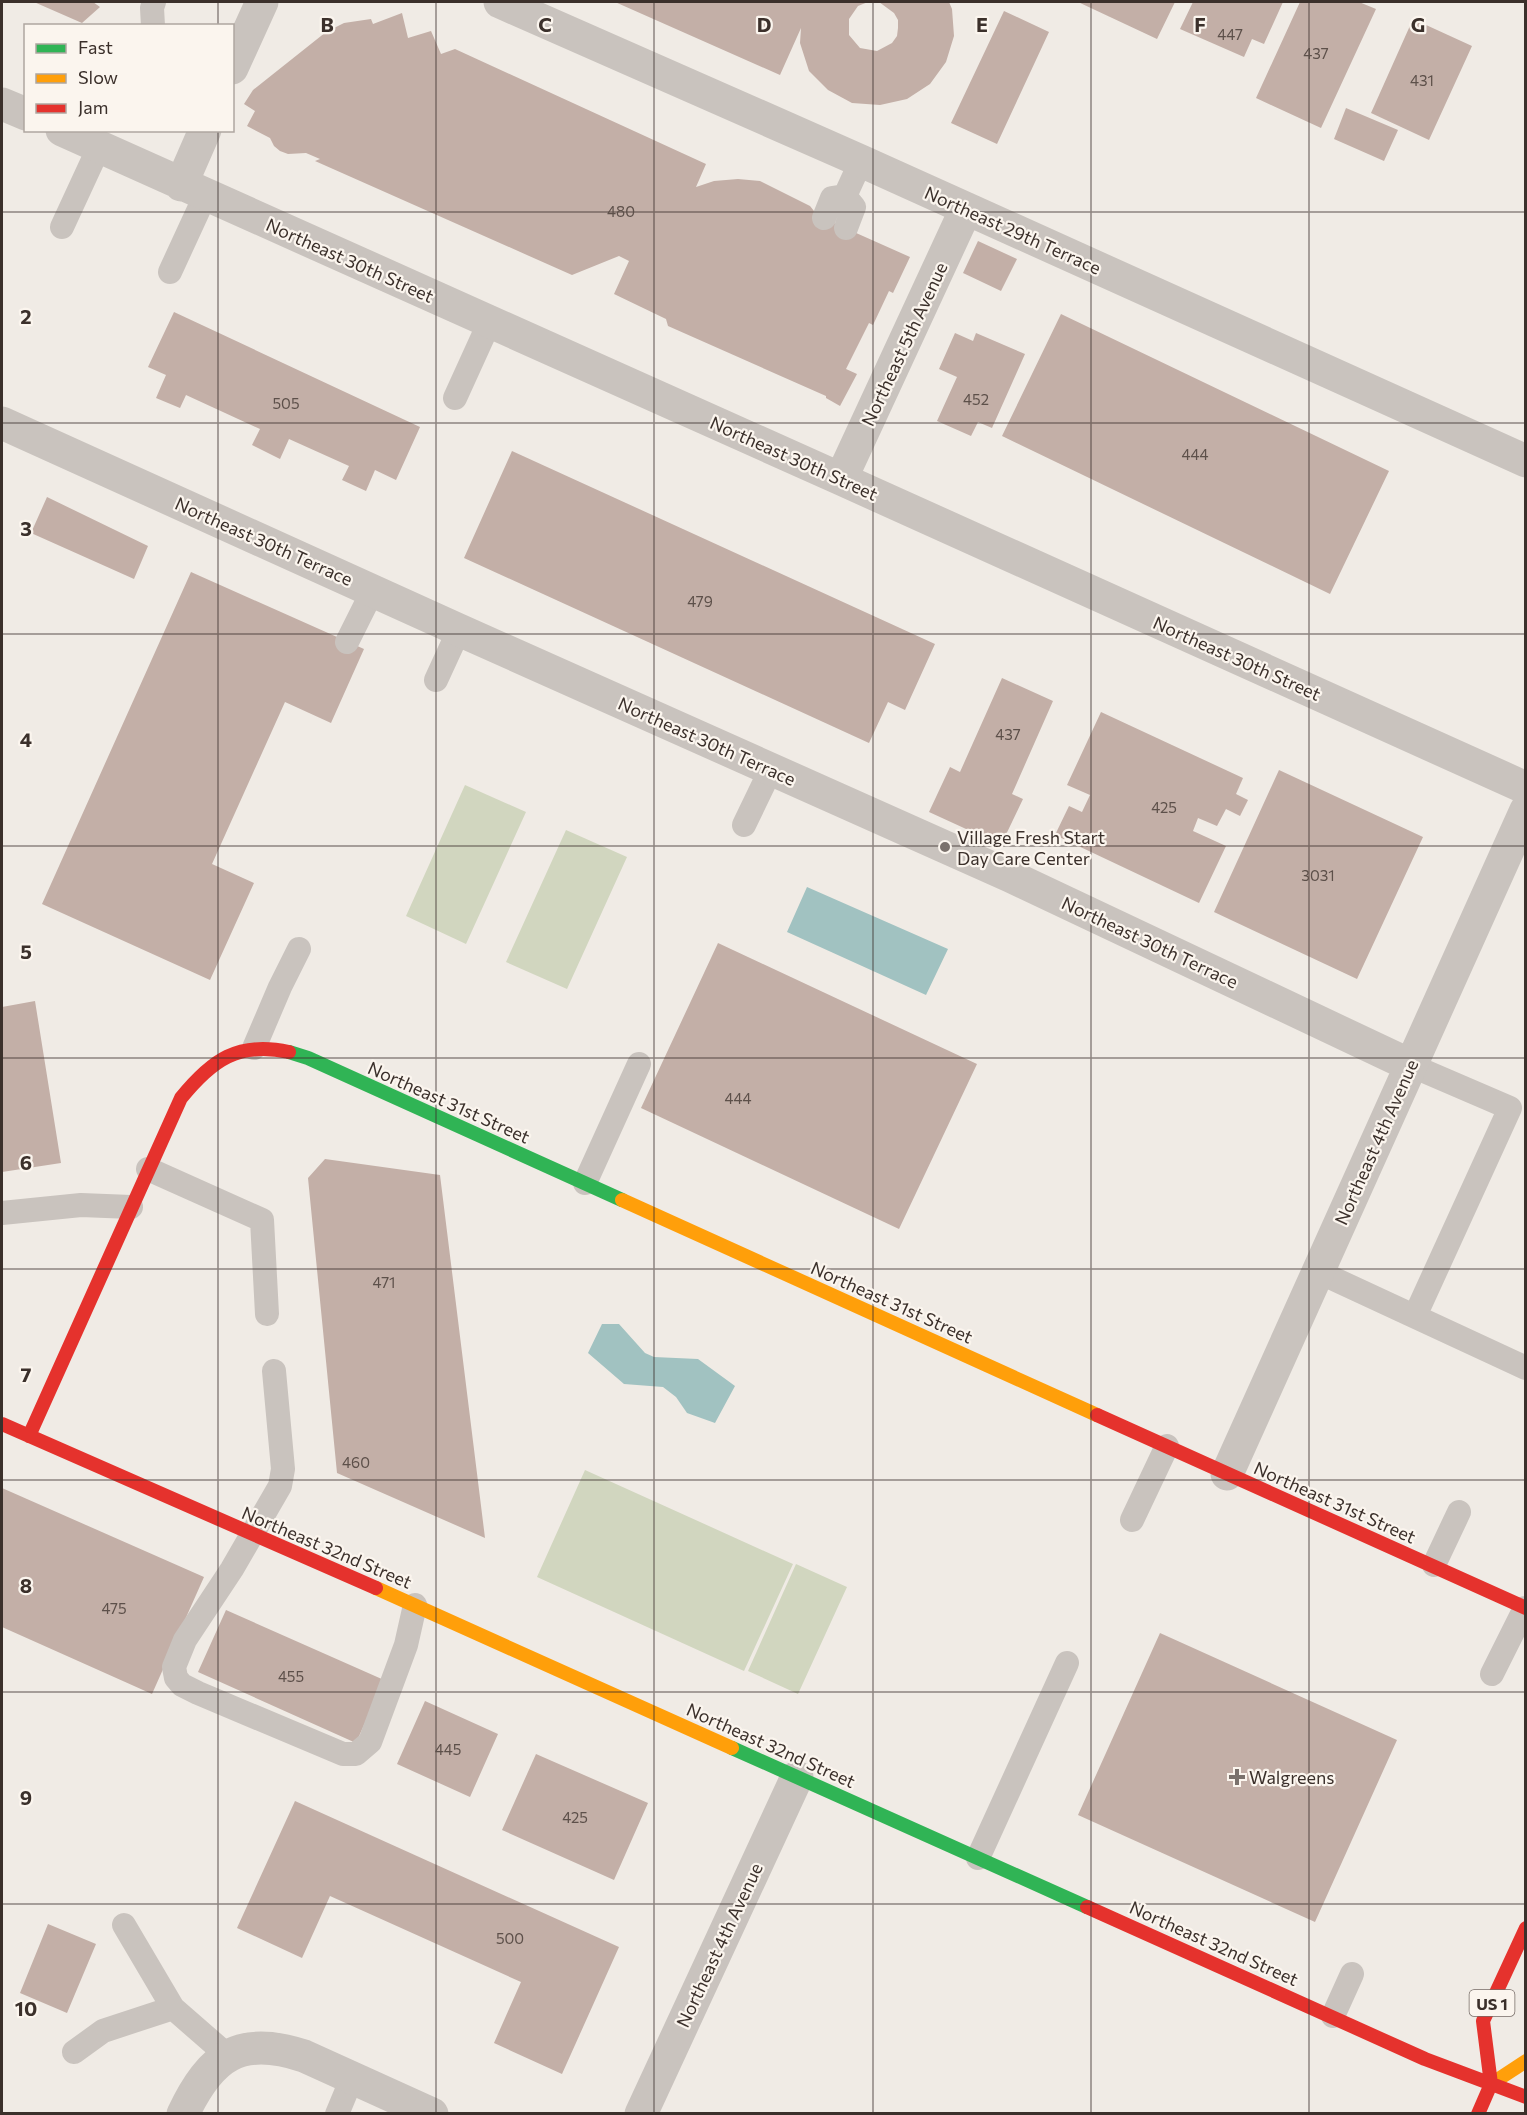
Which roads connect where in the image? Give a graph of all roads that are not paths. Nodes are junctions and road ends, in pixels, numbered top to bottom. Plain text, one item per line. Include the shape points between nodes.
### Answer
1 (154, 2) edge
2 (262, 2) edge
3 (500, 2) edge
4 (153, 24) edge
5 (234, 64) edge
6 (2, 104) edge
7 (24, 113) edge
8 (66, 132) edge
9 (205, 132) edge
10 (99, 147) junction
11 (861, 161) junction
12 (193, 190) junction
13 (845, 196) junction
14 (966, 210) junction
15 (824, 218) dead end
16 (62, 226) dead end
17 (846, 228) dead end
18 (170, 272) dead end
19 (489, 321) junction
20 (455, 398) dead end
21 (2, 423) edge
22 (1526, 461) edge
23 (841, 479) junction
24 (373, 590) junction
25 (459, 630) junction
26 (347, 642) dead end
27 (436, 680) dead end
28 (771, 769) junction
29 (1526, 788) edge
30 (1526, 810) edge
31 (744, 825) dead end
32 (299, 949) dead end
33 (246, 1049) junction
34 (639, 1064) dead end
35 (1410, 1065) junction
36 (148, 1169) junction
37 (585, 1183) junction
38 (131, 1207) junction
39 (2, 1213) edge
40 (1319, 1272) junction
41 (267, 1314) dead end
42 (1415, 1316) junction
43 (1526, 1368) edge
44 (273, 1371) dead end
45 (2, 1424) edge
46 (29, 1436) junction
47 (1167, 1446) junction
48 (1227, 1474) junction
49 (1460, 1512) dead end
50 (1132, 1520) dead end
51 (253, 1535) junction
52 (1434, 1565) junction
53 (415, 1605) junction
54 (1525, 1608) edge
55 (1067, 1663) dead end
56 (1492, 1674) dead end
57 (797, 1777) junction
58 (978, 1858) junction
59 (124, 1925) dead end
60 (1526, 1928) edge
61 (1352, 1974) dead end
62 (173, 2008) junction
63 (1333, 2016) junction
64 (74, 2052) dead end
65 (237, 2053) junction
66 (1526, 2061) edge
67 (352, 2078) junction
68 (1491, 2084) junction
69 (1526, 2097) edge
70 (183, 2114) edge
71 (337, 2114) edge
72 (432, 2114) edge
73 (641, 2114) edge
74 (1478, 2114) edge

1 - 4 lane
2 - 5 street
3 - 11 street, Northeast 29th Terrace
6 - 7 street
8 - 10 street, Northeast 30th Street
9 - 12 street
10 - 12 street, Northeast 30th Street
10 - 16 lane
11 - 13 lane
11 - 14 street, Northeast 29th Terrace
12 - 18 lane
12 - 19 street, Northeast 30th Street
13 - 15 lane via 832,198
13 - 17 lane via 854,207
14 - 22 street, Northeast 29th Terrace
14 - 23 street, Northeast 5th Avenue
19 - 20 lane
19 - 23 street, Northeast 30th Street
21 - 24 street, Northeast 30th Terrace
23 - 29 street, Northeast 30th Street
24 - 25 street, Northeast 30th Terrace
24 - 26 lane
25 - 27 lane
25 - 28 street, Northeast 30th Terrace
28 - 31 lane
28 - 35 street, Northeast 30th Terrace via 1010,876
30 - 35 street, Northeast 4th Avenue
32 - 33 lane
33 - 36 street via 215,1062 181,1098
33 - 37 street, Northeast 31st Street via 282,1049 308,1058
34 - 37 lane
35 - 40 street, Northeast 4th Avenue
35 - 42 lane via 1510,1108
36 - 38 street
36 - 41 lane via 262,1220
37 - 47 street, Northeast 31st Street
38 - 39 lane via 81,1204
38 - 46 street
40 - 42 lane
40 - 48 street, Northeast 4th Avenue
42 - 43 lane
44 - 51 lane via 283,1469 280,1486
45 - 46 street, Northeast 32nd Street
46 - 51 street, Northeast 32nd Street
47 - 48 street, Northeast 31st Street
47 - 50 lane
48 - 52 street, Northeast 31st Street
49 - 52 lane
51 - 53 street, Northeast 32nd Street
51 - 53 lane via 185,1640 174,1667 182,1685 198,1693 343,1754 356,1755 370,1742 406,1645
52 - 54 street, Northeast 31st Street
53 - 57 street, Northeast 32nd Street
54 - 56 lane
55 - 58 lane
57 - 58 street, Northeast 32nd Street
57 - 73 street, Northeast 4th Avenue
58 - 63 street, Northeast 32nd Street
59 - 62 lane
60 - 68 street, US 1 via 1483,2021
61 - 63 lane
62 - 64 lane via 103,2031
62 - 65 lane
63 - 68 street, Northeast 32nd Street via 1425,2059
65 - 67 street via 265,2047 284,2050
65 - 70 street via 211,2068
66 - 68 street
67 - 71 lane
67 - 72 street
68 - 69 street, Northeast 32nd Street
68 - 74 street

